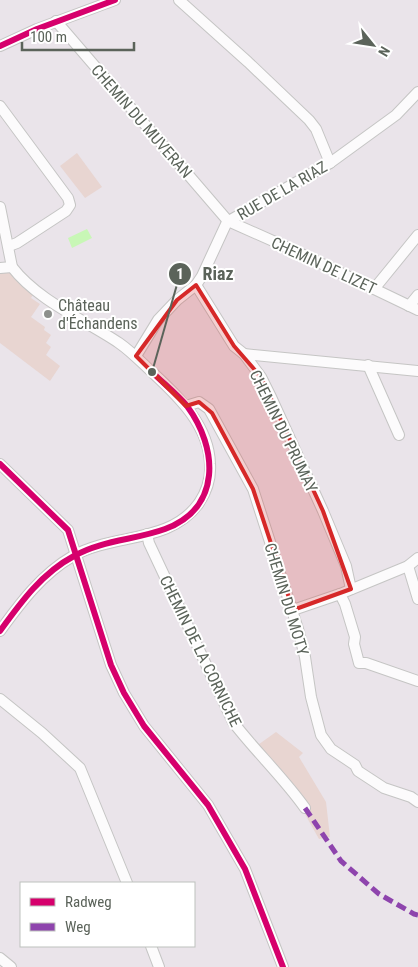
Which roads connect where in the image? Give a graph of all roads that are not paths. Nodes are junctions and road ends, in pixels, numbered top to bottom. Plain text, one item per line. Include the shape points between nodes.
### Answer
1 (115, 0) edge
2 (179, 0) edge
3 (56, 21) junction
4 (0, 46) edge
5 (418, 92) edge
6 (0, 106) edge
7 (330, 163) junction
8 (0, 207) edge
9 (228, 222) junction
10 (418, 235) edge
11 (9, 246) junction
12 (12, 267) junction
13 (0, 268) edge
14 (196, 285) junction
15 (374, 289) junction
16 (418, 295) edge
17 (414, 308) edge
18 (244, 354) junction
19 (136, 356) junction
20 (368, 365) junction
21 (418, 371) edge
22 (186, 406) junction
23 (399, 435) dead end
24 (0, 464) edge
25 (147, 534) junction
26 (75, 555) junction
27 (418, 558) edge
28 (408, 566) junction
29 (351, 589) junction
30 (340, 594) junction
31 (418, 598) edge
32 (293, 610) junction
33 (0, 631) edge
34 (418, 680) edge
35 (0, 699) edge
36 (418, 802) edge
37 (305, 808) dead end
38 (127, 882) edge
39 (151, 947) edge
40 (0, 958) edge
41 (11, 967) edge
42 (159, 967) edge
43 (283, 967) edge

1 - 3 street
2 - 7 street via 308,120 316,129
3 - 4 street
3 - 9 street, CHEMIN DU MUVERAN
5 - 7 street, RUE DE LA RIAZ via 396,115
6 - 11 street via 70,205 66,211
7 - 9 street, RUE DE LA RIAZ
8 - 11 street
9 - 14 street, RUE DE LA RIAZ
9 - 15 street, CHEMIN DE LIZET
10 - 15 street
11 - 12 street
12 - 13 street
12 - 19 street via 37,291
14 - 18 street, CHEMIN DU PRUMAY via 234,346
14 - 19 street, RUE DE LA RIAZ via 158,320
15 - 17 street, CHEMIN DE LIZET
16 - 17 street
18 - 20 street
18 - 29 street, CHEMIN DU PRUMAY via 261,377 294,447 346,566
19 - 22 street
20 - 21 street
20 - 23 street
22 - 25 street via 208,448 208,483 201,500 186,517 170,527
22 - 32 street, CHEMIN DU MOTY via 200,402 209,409 253,489
24 - 26 street via 68,530
25 - 26 street via 97,545
25 - 37 street, CHEMIN DE LA CORNICHE via 233,722
26 - 33 street via 57,566 29,592
26 - 43 street via 111,665 124,693 144,726 211,810 244,869
27 - 28 street
28 - 29 street
28 - 31 street
29 - 30 street
30 - 32 street
30 - 34 street via 355,637 359,663
32 - 36 street, CHEMIN DU MOTY via 321,735 331,749 355,765 358,772 384,788
35 - 38 street via 80,768
39 - 42 street
40 - 41 street

